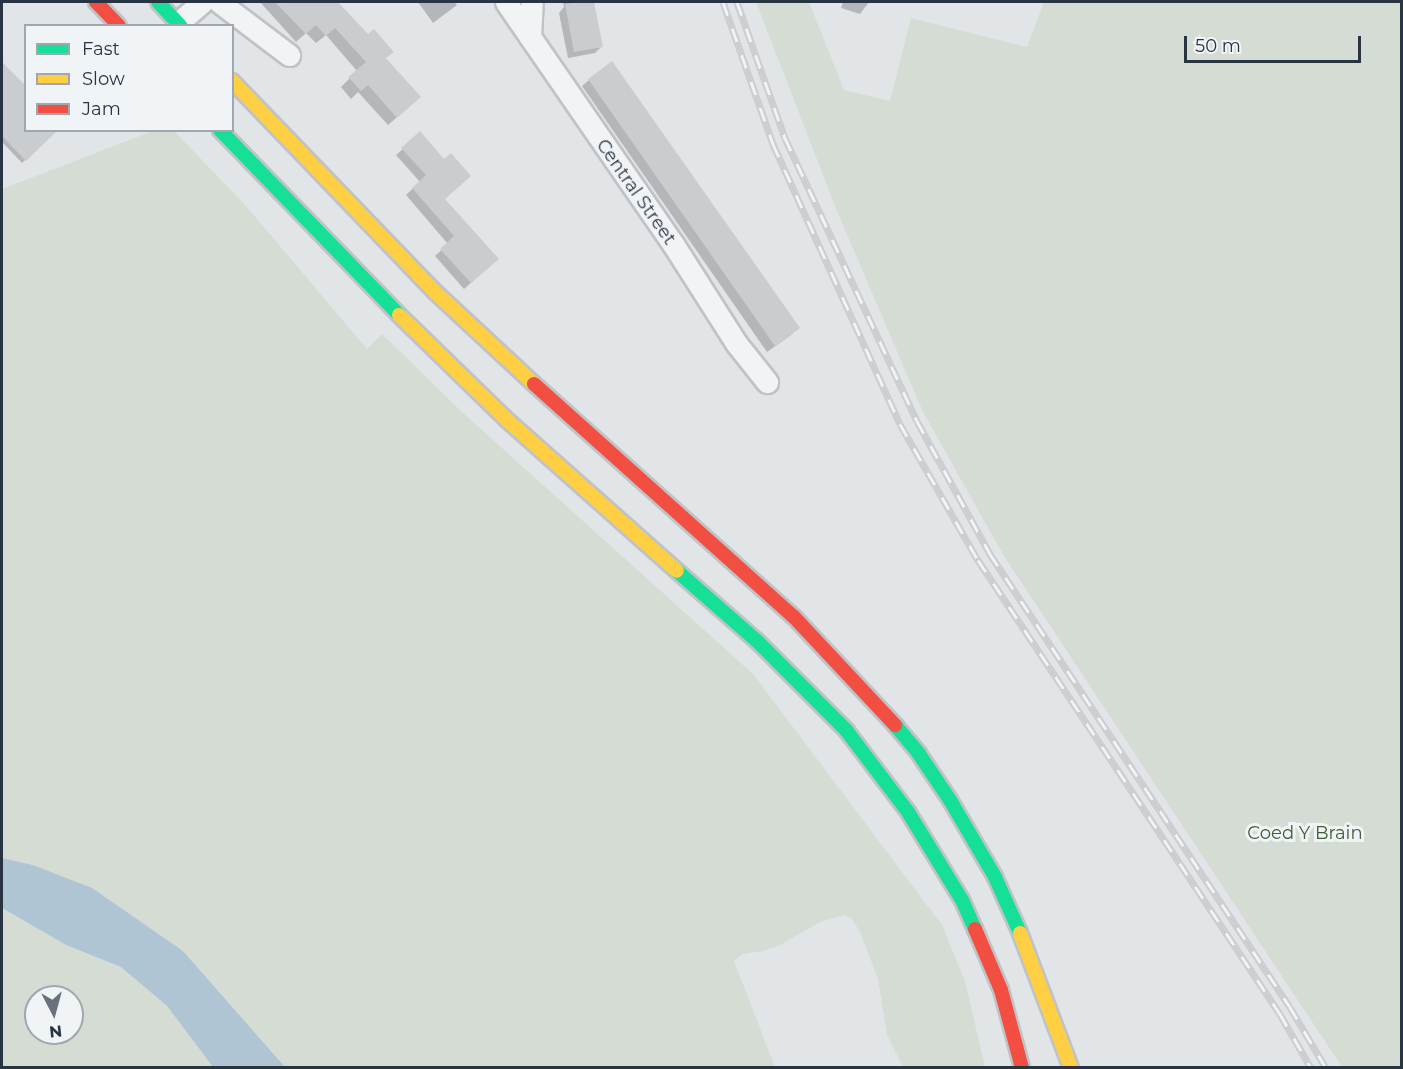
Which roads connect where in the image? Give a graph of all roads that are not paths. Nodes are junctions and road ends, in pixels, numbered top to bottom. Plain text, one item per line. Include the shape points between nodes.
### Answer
1 (96, 2) edge
2 (158, 2) edge
3 (202, 2) edge
4 (219, 2) edge
5 (506, 2) edge
6 (532, 2) edge
7 (117, 24) edge
8 (179, 24) edge
9 (530, 36) junction
10 (289, 55) dead end
11 (234, 83) edge
12 (222, 132) edge
13 (767, 382) dead end
14 (1022, 1068) edge
15 (1071, 1068) edge

1 - 7 main road
2 - 8 main road
3 - 8 street
4 - 10 street
5 - 9 street, Central Street
6 - 9 street
9 - 13 street, Central Street via 736,343
11 - 15 main road via 473,329 795,617 880,707 919,754 995,877 1015,918
12 - 14 main road via 438,355 757,641 846,730 908,812 962,900 1001,990

